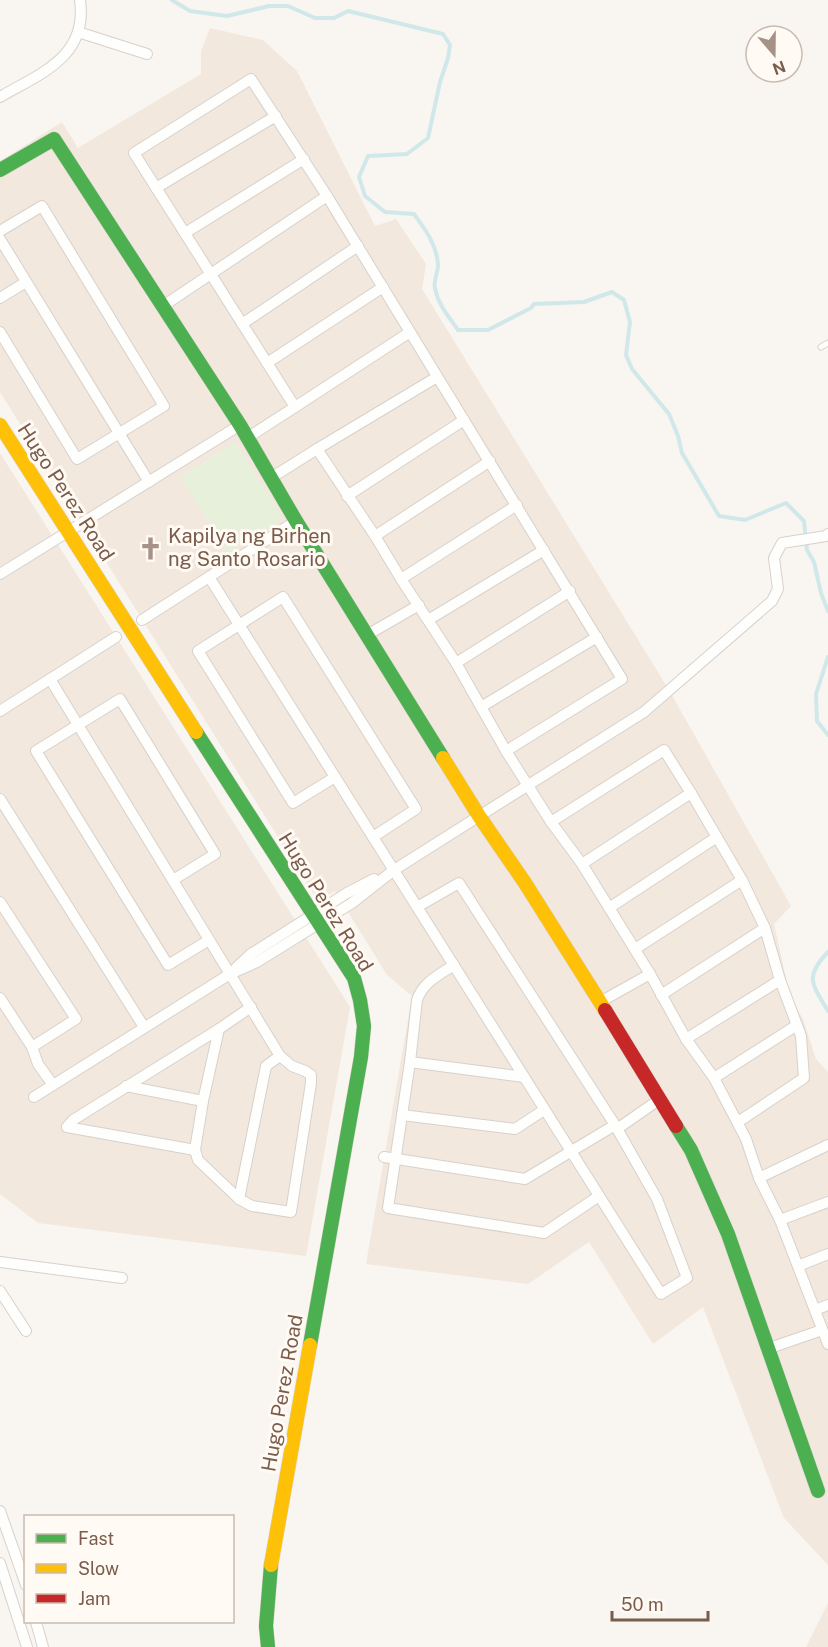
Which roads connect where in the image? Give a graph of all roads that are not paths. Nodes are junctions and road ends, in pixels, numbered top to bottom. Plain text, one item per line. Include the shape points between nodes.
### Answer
1 (80, 0) edge
2 (78, 32) junction
3 (147, 54) dead end
4 (0, 97) edge
5 (276, 116) junction
6 (304, 159) junction
7 (0, 170) edge
8 (156, 188) junction
9 (327, 196) junction
10 (0, 231) edge
11 (185, 233) junction
12 (0, 239) edge
13 (358, 246) junction
14 (211, 274) junction
15 (27, 282) junction
16 (383, 287) junction
17 (0, 298) edge
18 (163, 306) junction
19 (242, 324) junction
20 (0, 332) edge
21 (410, 332) junction
22 (828, 343) edge
23 (821, 347) dead end
24 (267, 363) junction
25 (437, 377) junction
26 (295, 407) junction
27 (464, 420) junction
28 (0, 425) edge
29 (244, 432) junction
30 (119, 434) junction
31 (317, 449) junction
32 (490, 461) junction
33 (270, 477) junction
34 (149, 482) junction
35 (347, 496) junction
36 (517, 505) junction
37 (296, 521) junction
38 (68, 532) junction
39 (828, 534) edge
40 (375, 536) junction
41 (544, 550) junction
42 (0, 574) edge
43 (209, 577) junction
44 (401, 579) junction
45 (570, 591) junction
46 (419, 605) junction
47 (142, 620) dead end
48 (428, 620) junction
49 (239, 625) junction
50 (367, 635) junction
51 (116, 637) dead end
52 (597, 637) junction
53 (456, 663) junction
54 (50, 679) junction
55 (481, 707) junction
56 (0, 711) edge
57 (78, 725) junction
58 (506, 751) junction
59 (335, 777) junction
60 (528, 785) junction
61 (691, 793) junction
62 (0, 800) edge
63 (479, 816) junction
64 (551, 822) junction
65 (373, 837) junction
66 (717, 837) junction
67 (582, 864) junction
68 (394, 870) junction
69 (173, 880) junction
70 (742, 880) junction
71 (0, 902) edge
72 (417, 907) junction
73 (609, 908) junction
74 (4, 915) edge
75 (316, 919) junction
76 (765, 928) junction
77 (209, 940) junction
78 (634, 949) junction
79 (454, 965) junction
80 (230, 974) junction
81 (650, 974) junction
82 (780, 980) junction
83 (661, 995) junction
84 (0, 998) edge
85 (600, 1002) junction
86 (250, 1007) junction
87 (797, 1025) junction
88 (144, 1027) junction
89 (219, 1029) junction
90 (686, 1039) junction
91 (32, 1047) junction
92 (280, 1056) junction
93 (410, 1062) junction
94 (524, 1077) junction
95 (714, 1078) junction
96 (52, 1085) junction
97 (126, 1086) junction
98 (34, 1097) dead end
99 (660, 1099) junction
100 (203, 1101) junction
101 (544, 1110) junction
102 (402, 1115) junction
103 (738, 1122) junction
104 (616, 1127) junction
105 (828, 1145) edge
106 (195, 1150) junction
107 (571, 1152) junction
108 (389, 1158) junction
109 (759, 1178) junction
110 (599, 1196) junction
111 (239, 1199) junction
112 (828, 1202) edge
113 (780, 1220) junction
114 (828, 1254) edge
115 (0, 1262) edge
116 (798, 1266) junction
117 (122, 1278) dead end
118 (0, 1291) edge
119 (828, 1305) edge
120 (815, 1310) junction
121 (822, 1330) junction
122 (26, 1331) dead end
123 (828, 1344) edge
124 (768, 1348) junction
125 (818, 1491) dead end
126 (0, 1511) edge
127 (0, 1563) edge
128 (24, 1580) edge
129 (36, 1623) edge
130 (27, 1647) edge
131 (43, 1647) edge
132 (268, 1647) edge

1 - 2 street
2 - 3 street
2 - 4 street via 58,62
5 - 6 street
5 - 8 street
5 - 8 street via 251,79 134,153
6 - 9 street
6 - 11 street
7 - 18 street via 54,139
8 - 11 street
9 - 13 street
9 - 14 street
10 - 30 street via 42,206 164,406
11 - 14 street
12 - 15 street
13 - 16 street
13 - 19 street
14 - 18 street
14 - 19 street
15 - 17 street
15 - 30 street
16 - 21 street
16 - 24 street
18 - 29 street
19 - 24 street
20 - 30 street via 77,459
21 - 25 street
21 - 26 street
22 - 23 lane
24 - 26 street
25 - 27 street
25 - 31 street
26 - 29 street
27 - 32 street
27 - 35 street
28 - 38 street, Hugo Perez Road
29 - 33 street
29 - 34 street
30 - 34 street
31 - 33 street
31 - 35 street
32 - 36 street
32 - 40 street
33 - 37 street
34 - 38 street
35 - 40 street
36 - 41 street
36 - 44 street
37 - 43 street
37 - 50 street
38 - 42 street
38 - 75 street, Hugo Perez Road
39 - 60 street via 782,543 774,558 778,589 772,601 644,712
40 - 44 street
41 - 45 street
41 - 48 street
43 - 47 street
43 - 49 street
44 - 46 street
45 - 52 street
45 - 53 street
46 - 48 street
46 - 50 street
48 - 53 street
49 - 59 street
49 - 59 street via 198,651 293,803
49 - 65 street via 283,597 296,617 416,809
50 - 63 street
51 - 54 street
52 - 55 street
52 - 58 street via 622,679
53 - 55 street
54 - 56 street
54 - 57 street
55 - 58 street
57 - 69 street
57 - 69 street via 120,699 215,854
57 - 77 street via 36,751 168,965
58 - 60 street
59 - 65 street
60 - 63 street
60 - 64 street
61 - 64 street via 664,750
61 - 66 street
61 - 67 street
62 - 88 street
63 - 68 street
63 - 85 street
64 - 67 street
65 - 68 street
66 - 70 street
66 - 73 street
67 - 73 street
68 - 72 street
68 - 75 street via 347,893
69 - 77 street
70 - 76 street
70 - 78 street
71 - 74 street
72 - 79 street
72 - 104 street via 459,883
73 - 78 street
74 - 91 street via 75,1018
75 - 80 street via 251,954
75 - 132 street, Hugo Perez Road via 354,978 364,1026 362,1057 270,1569
76 - 82 street
76 - 83 street
77 - 80 street
78 - 81 street
79 - 93 street via 420,991
79 - 94 street
80 - 86 street
80 - 88 street
81 - 83 street
81 - 85 street
82 - 87 street
82 - 90 street
83 - 90 street
84 - 91 street
85 - 99 street
86 - 89 street
86 - 92 street
87 - 95 street
87 - 103 street via 804,1078
88 - 96 street
89 - 97 street
89 - 100 street
90 - 95 street
91 - 96 street
92 - 111 street via 266,1066
92 - 111 street via 311,1075 291,1212 252,1206
93 - 94 street
93 - 102 street
94 - 101 street
95 - 103 street
96 - 98 street
97 - 100 street
97 - 106 street via 67,1127
99 - 104 street
99 - 124 street via 691,1150 728,1234
100 - 106 street
101 - 102 street via 515,1129
101 - 107 street
102 - 108 street
103 - 109 street
104 - 107 street
104 - 110 street via 657,1199 687,1278 661,1294
105 - 109 street
106 - 111 street via 198,1160
107 - 108 street via 525,1179
107 - 110 street
108 - 110 street via 388,1208 544,1233
109 - 113 street
112 - 113 street
113 - 116 street
114 - 116 street
115 - 117 street
116 - 120 street
118 - 122 street
119 - 120 street
120 - 121 street
121 - 123 street
121 - 124 street
124 - 125 street
126 - 128 street
127 - 130 street
129 - 131 street

